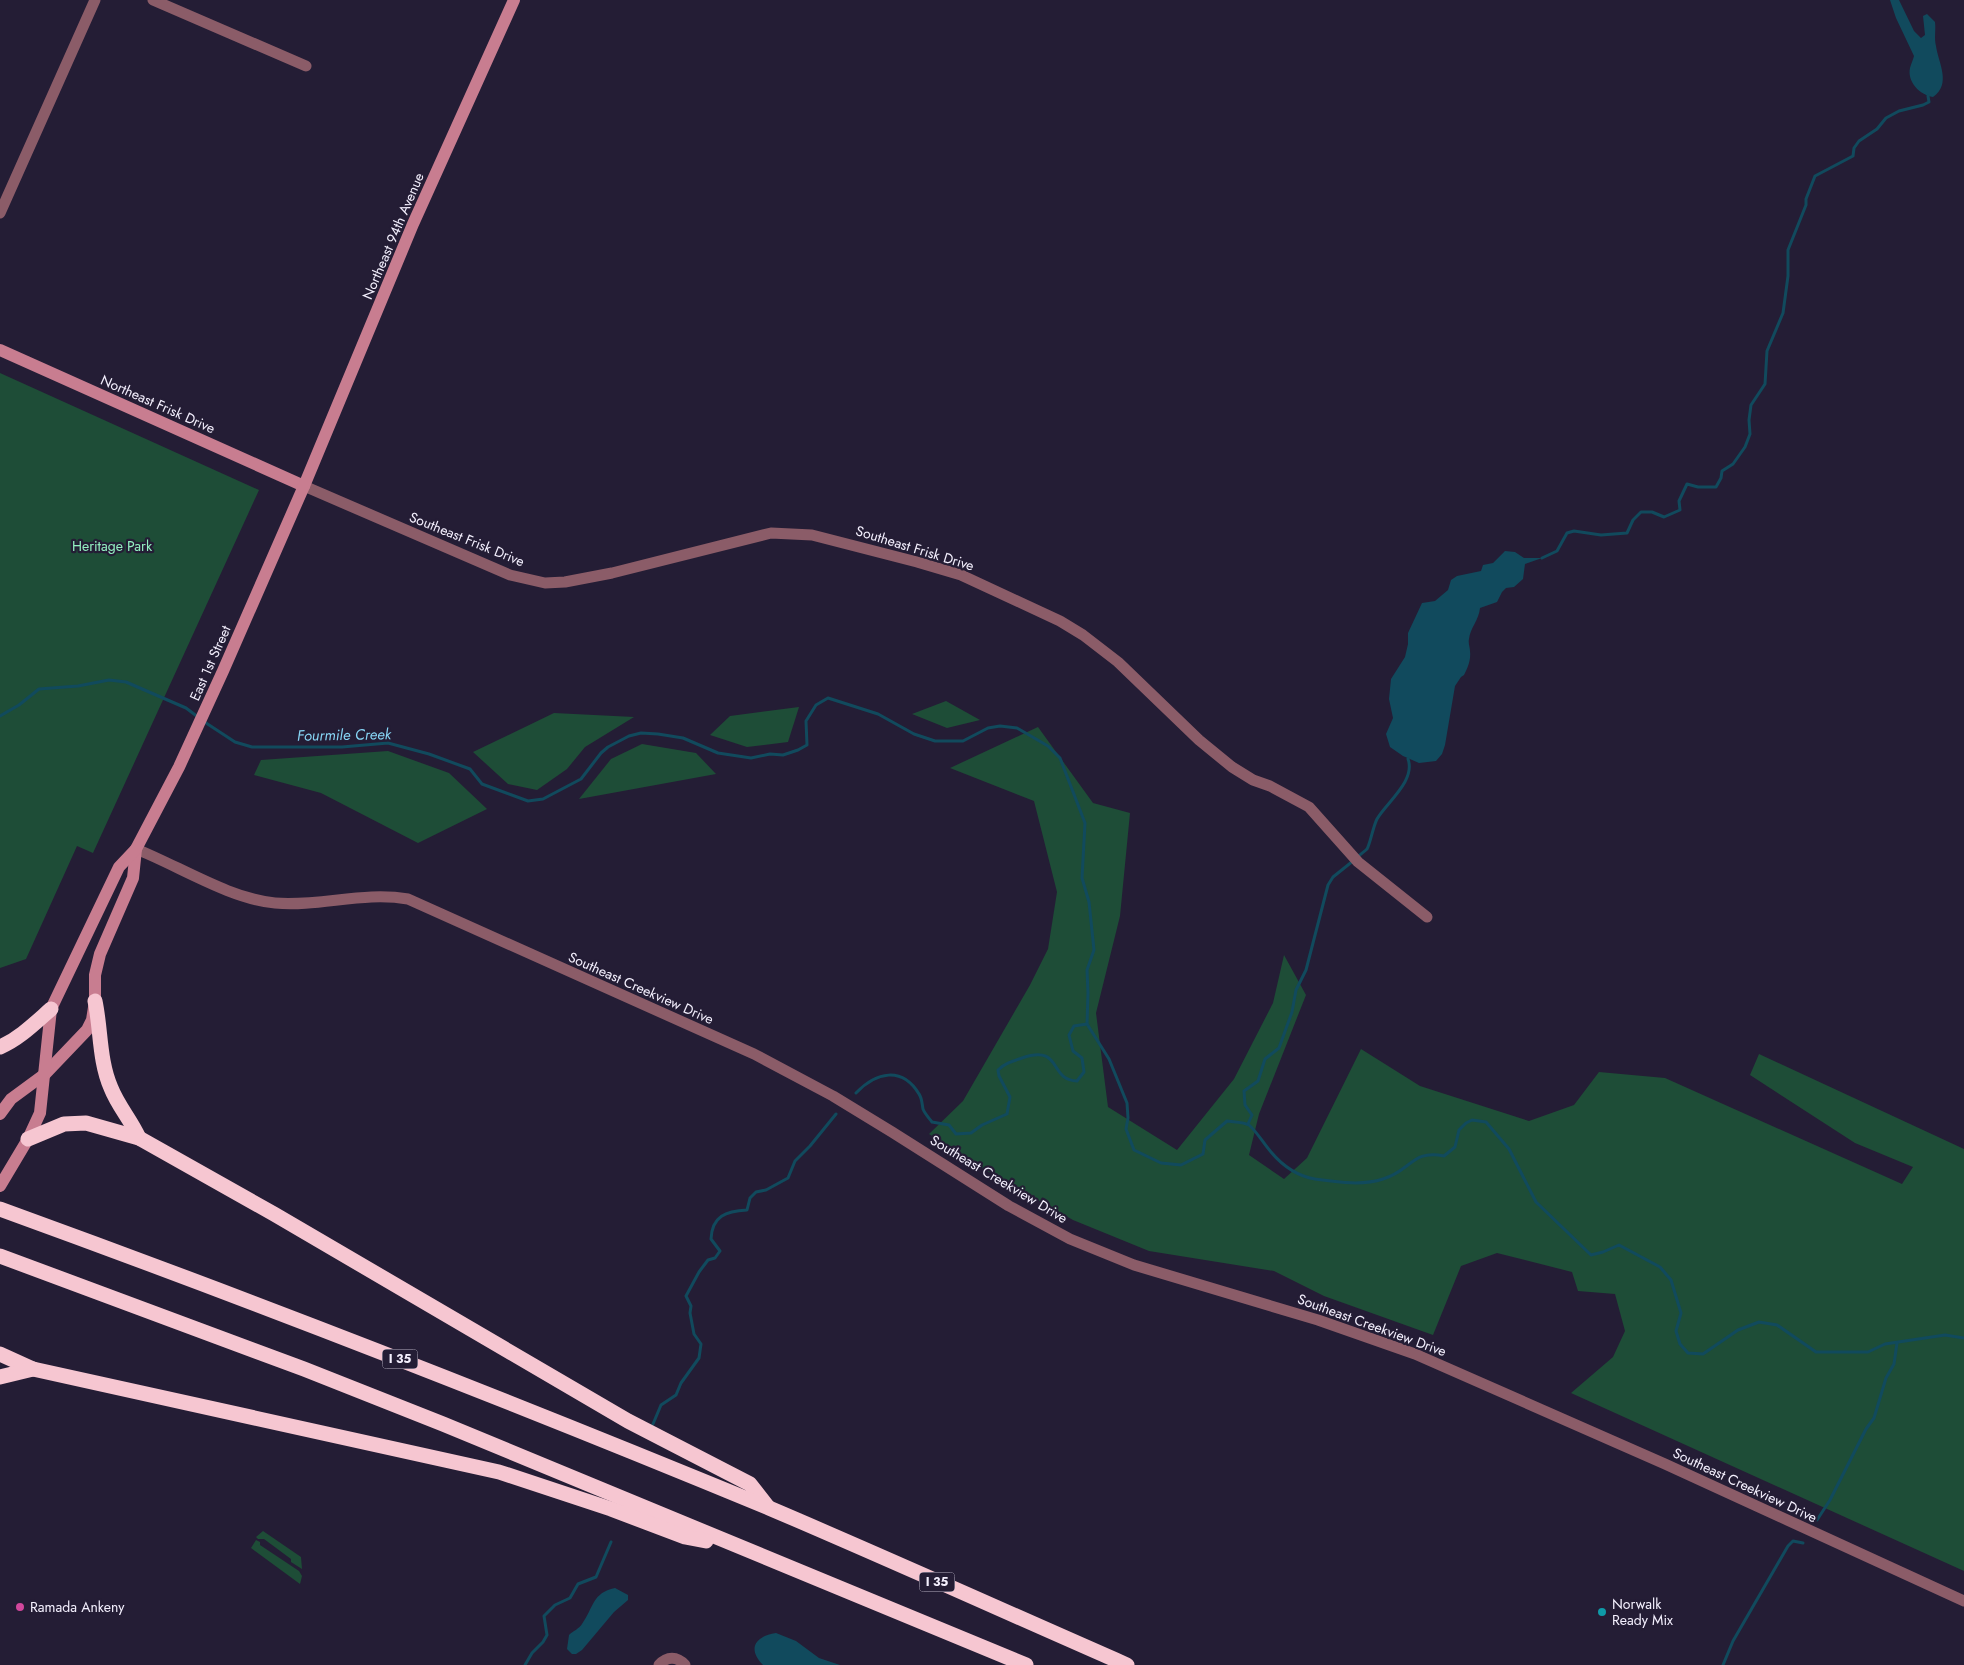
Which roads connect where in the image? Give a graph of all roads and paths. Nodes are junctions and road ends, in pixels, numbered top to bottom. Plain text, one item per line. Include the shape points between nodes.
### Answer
1 (95, 0) edge
2 (153, 0) edge
3 (514, 0) edge
4 (306, 66) dead end
5 (0, 213) edge
6 (0, 350) edge
7 (304, 486) junction
8 (136, 849) junction
9 (1427, 917) dead end
10 (95, 1001) junction
11 (50, 1009) junction
12 (0, 1047) edge
13 (44, 1074) junction
14 (0, 1114) edge
15 (139, 1138) junction
16 (28, 1139) junction
17 (0, 1186) edge
18 (0, 1209) edge
19 (3, 1258) edge
20 (0, 1354) edge
21 (33, 1369) junction
22 (0, 1377) edge
23 (769, 1508) junction
24 (734, 1546) junction
25 (1964, 1601) edge
26 (659, 1665) edge
27 (685, 1665) edge
28 (1026, 1665) edge
29 (1128, 1665) edge

1 - 5 street
2 - 4 street
3 - 7 main road, Northeast 94th Avenue via 413,224
6 - 7 main road, Northeast Frisk Drive
7 - 8 main road, East 1st Street via 179,767
7 - 9 street, Southeast Frisk Drive via 510,575 545,583 612,573 771,533 812,535 961,575 1083,635 1118,662 1232,767 1309,807 1358,862
8 - 10 main road, East 1st Street via 133,878 100,954 95,975
8 - 11 main road, East 1st Street via 119,867
8 - 25 street, Southeast Creekview Drive via 260,901 292,904 372,896 408,899 754,1054 833,1096 1008,1206 1070,1239 1134,1265 1318,1320 1415,1354
10 - 13 main road, East 1st Street via 87,1030
10 - 15 highway via 108,1081
11 - 12 highway via 15,1039
11 - 13 main road, East 1st Street
13 - 14 main road, East 1st Street via 11,1099
13 - 16 main road, East 1st Street via 40,1113
15 - 16 highway via 86,1123 64,1124
15 - 23 highway via 628,1421 750,1484
16 - 17 main road, East 1st Street
18 - 23 highway, I 35 via 295,1318
19 - 24 highway via 313,1372
20 - 21 highway
21 - 22 highway
21 - 24 highway via 499,1472 685,1537
23 - 29 highway, I 35
24 - 28 highway
26 - 27 street via 669,1658

